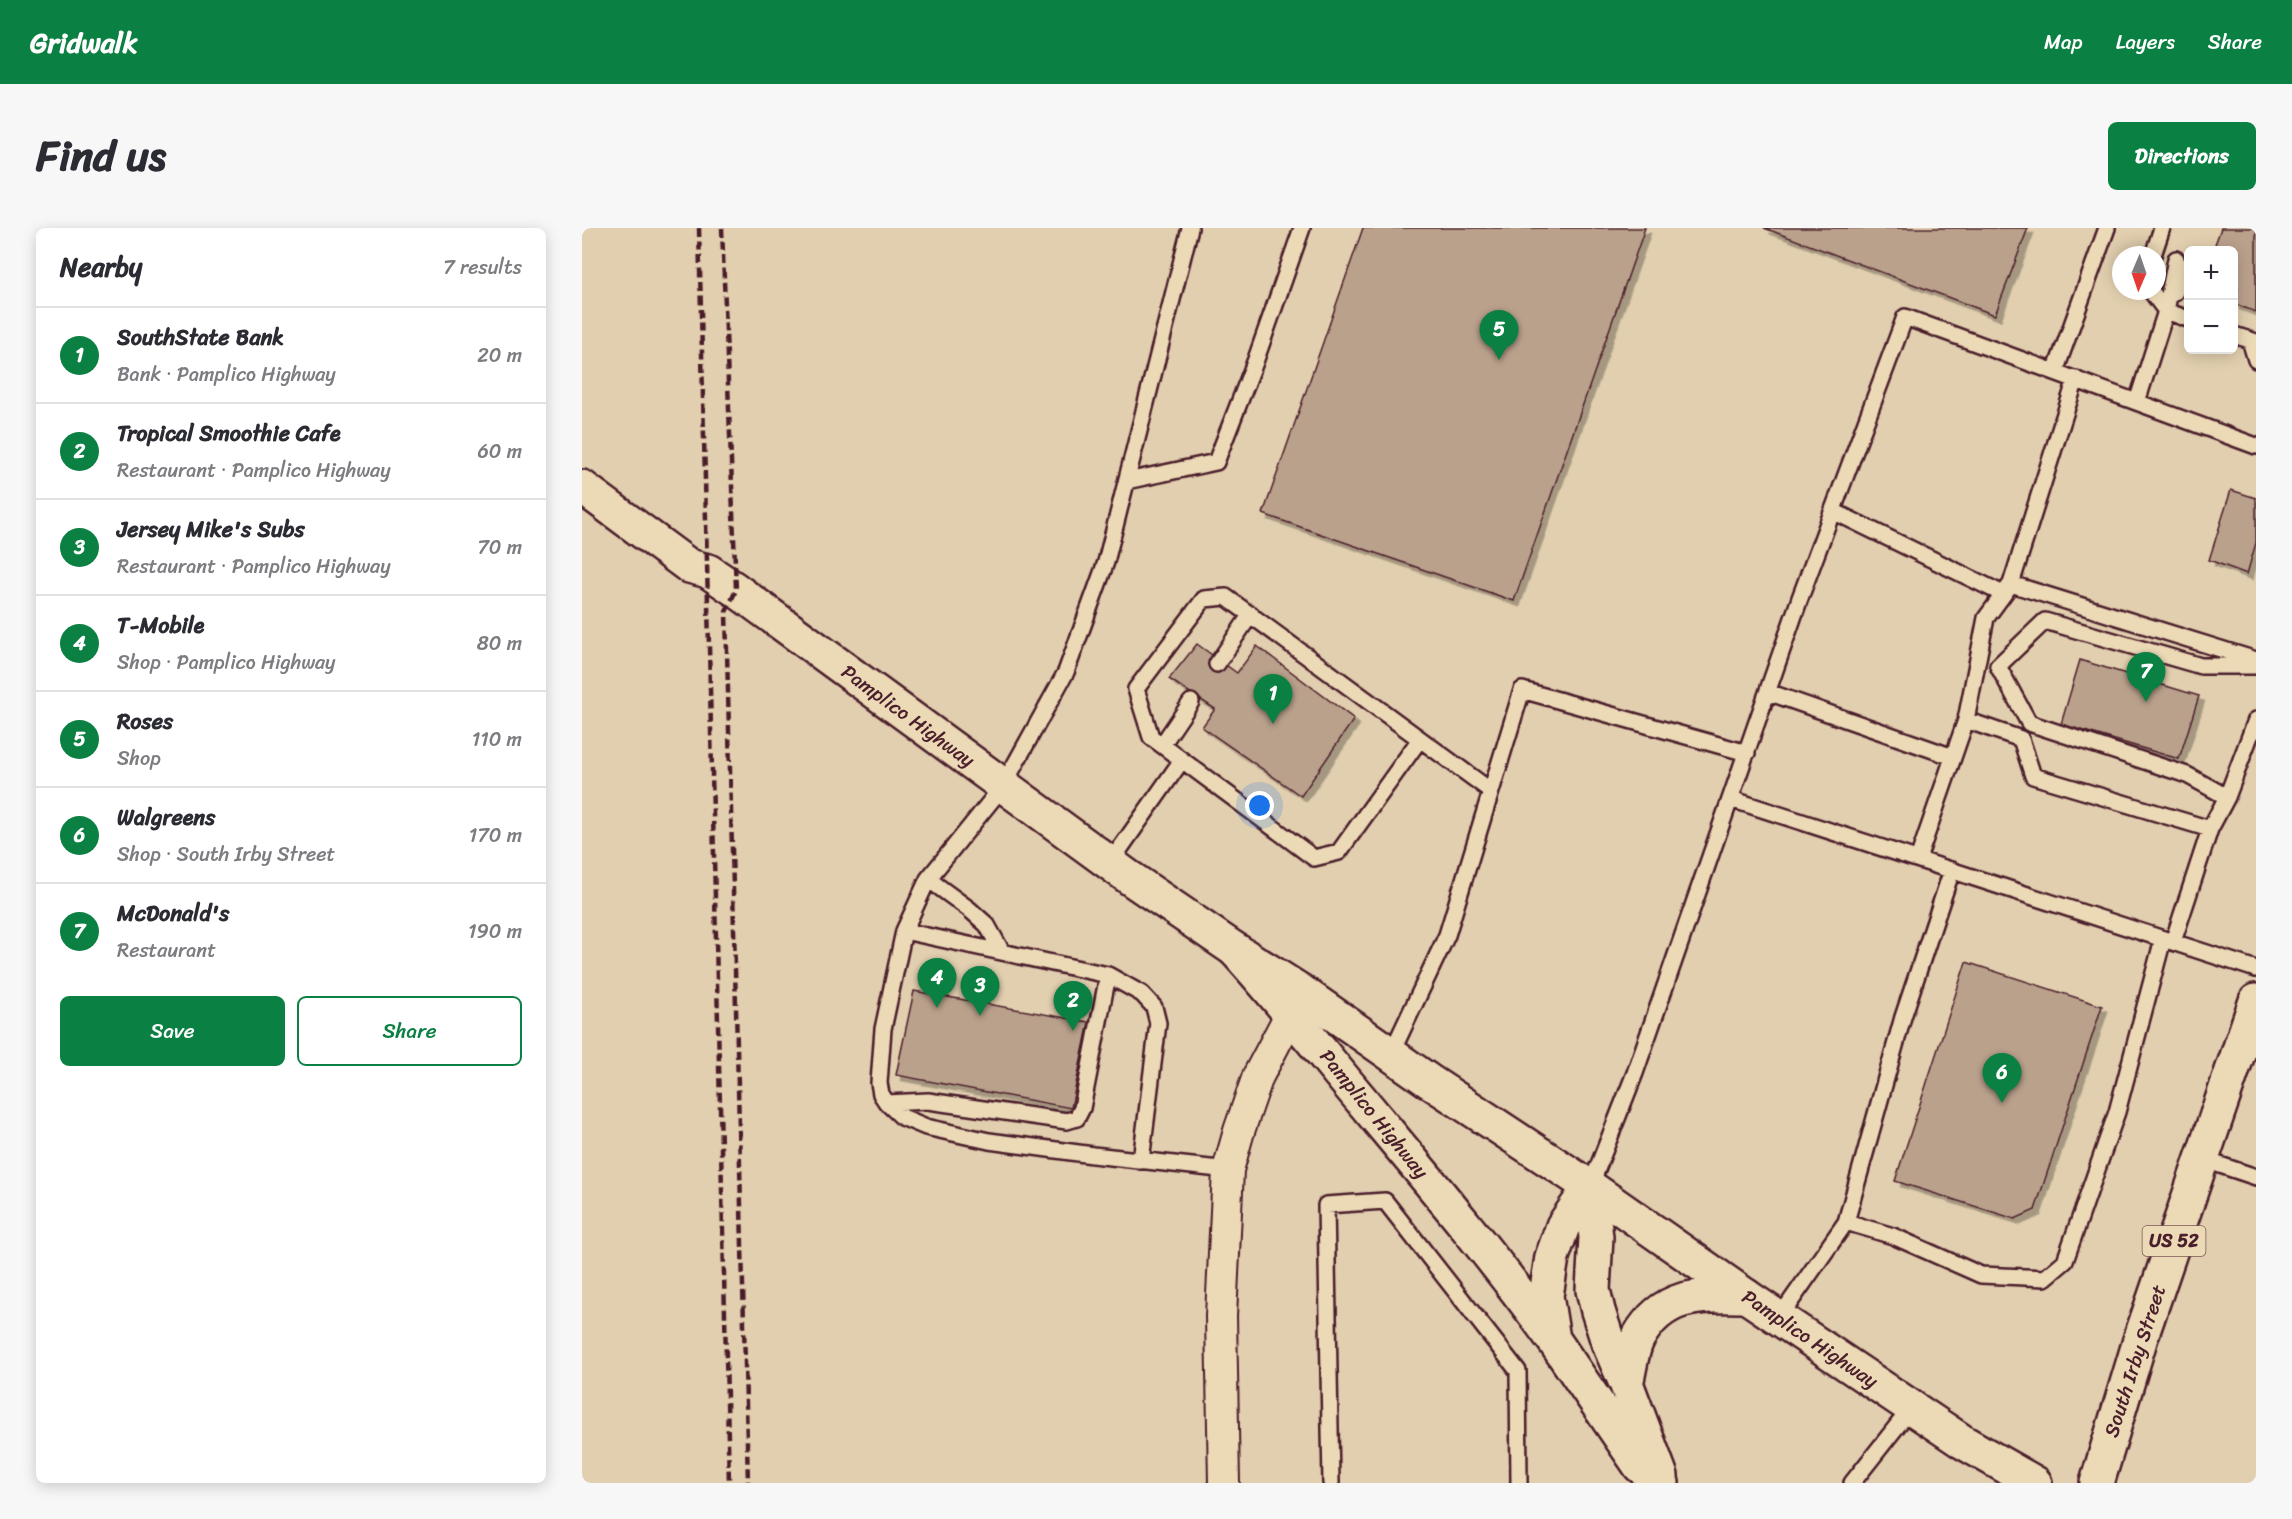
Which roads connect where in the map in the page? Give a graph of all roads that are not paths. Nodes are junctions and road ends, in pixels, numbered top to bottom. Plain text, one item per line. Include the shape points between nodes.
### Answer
1 (1190, 228) edge
2 (1302, 228) edge
3 (2108, 228) edge
4 (2162, 228) edge
5 (2156, 246) edge
6 (2182, 262) edge
7 (2184, 291) edge
8 (2158, 300) edge
9 (2166, 311) junction
10 (2184, 318) edge
11 (2238, 336) edge
12 (2253, 341) edge
13 (2256, 360) edge
14 (2055, 372) junction
15 (2076, 379) junction
16 (2137, 402) junction
17 (2256, 446) edge
18 (1127, 481) junction
19 (585, 495) edge
20 (1833, 511) junction
21 (2007, 589) junction
22 (1251, 614) junction
23 (2256, 660) edge
24 (1217, 664) dead end
25 (2256, 666) edge
26 (1768, 692) junction
27 (1191, 702) dead end
28 (1966, 720) junction
29 (2256, 720) edge
30 (1420, 739) junction
31 (1162, 745) junction
32 (1747, 753) junction
33 (1953, 757) junction
34 (1182, 760) junction
35 (1003, 786) junction
36 (1491, 791) junction
37 (2227, 796) junction
38 (1731, 799) junction
39 (2210, 829) junction
40 (1918, 859) junction
41 (1110, 863) junction
42 (1952, 870) junction
43 (928, 879) junction
44 (904, 931) junction
45 (2168, 940) junction
46 (1234, 949) junction
47 (1002, 952) junction
48 (2256, 969) edge
49 (1108, 975) junction
50 (2256, 1001) edge
51 (1291, 1013) junction
52 (1391, 1054) junction
53 (887, 1103) junction
54 (2202, 1159) junction
55 (1141, 1161) junction
56 (1228, 1170) junction
57 (2256, 1177) edge
58 (1590, 1187) junction
59 (1846, 1222) junction
60 (1746, 1296) junction
61 (1779, 1318) junction
62 (1553, 1339) junction
63 (1626, 1383) junction
64 (1912, 1407) junction
65 (1224, 1483) edge
66 (1331, 1483) edge
67 (1519, 1483) edge
68 (1663, 1483) edge
69 (1852, 1483) edge
70 (2035, 1483) edge
71 (2097, 1483) edge

1 - 18 lane
2 - 18 lane via 1216,462
3 - 14 lane
4 - 5 lane
6 - 9 lane
7 - 9 lane
8 - 9 lane
9 - 10 lane
9 - 16 lane
11 - 12 lane
12 - 13 lane
14 - 15 lane
14 - 20 lane via 1905,317
15 - 16 lane
15 - 21 lane
16 - 17 lane
18 - 35 lane via 1106,562 1066,672
19 - 35 main road, Pamplico Highway via 689,566 708,571 736,590
20 - 21 lane
20 - 26 lane
21 - 23 lane
21 - 28 lane via 1986,618
22 - 24 lane
22 - 30 lane
22 - 31 lane via 1226,597 1204,598 1136,689 1151,737
25 - 37 lane via 2201,666 2045,621 1998,666 2029,723 2187,775
26 - 32 lane
26 - 33 lane
27 - 31 lane
28 - 33 lane
28 - 39 lane via 2021,739 2033,776
29 - 37 lane
30 - 34 lane via 1339,852 1314,858
30 - 36 lane
31 - 34 lane
32 - 36 lane via 1522,690
32 - 38 lane
33 - 40 lane
34 - 41 lane
35 - 41 main road, Pamplico Highway
35 - 43 lane
36 - 52 lane via 1447,935
37 - 39 lane
38 - 40 lane
38 - 58 lane via 1635,1073
39 - 45 lane
40 - 42 lane
41 - 46 main road, Pamplico Highway
42 - 45 lane
42 - 59 lane via 1903,1017
43 - 44 lane
43 - 47 lane via 987,925
44 - 47 lane
44 - 53 lane via 883,1029 879,1083
45 - 48 lane
45 - 59 lane via 2117,1113 2065,1262 2045,1278 1981,1275 1893,1236
46 - 51 main road, Pamplico Highway
46 - 52 main road, Pamplico Highway
47 - 49 lane
49 - 53 lane via 1077,1118 1067,1121 928,1101
49 - 55 lane via 1142,994 1154,1007 1158,1023
50 - 54 main road, South Irby Street / US 52
51 - 56 street via 1258,1076
51 - 62 main road, Pamplico Highway via 1511,1281
52 - 58 main road, Pamplico Highway
53 - 55 lane via 902,1117 926,1127 989,1141
54 - 57 lane
54 - 71 main road, South Irby Street / US 52 via 2141,1337
55 - 56 lane
56 - 65 street via 1221,1316
58 - 60 main road, Pamplico Highway
58 - 62 main road, Pamplico Highway via 1563,1226 1552,1257 1546,1296
58 - 63 main road, Pamplico Highway via 1596,1237 1593,1290 1608,1342
59 - 61 lane
60 - 61 main road, Pamplico Highway
60 - 63 main road via 1687,1298 1658,1311 1636,1340
61 - 64 main road, Pamplico Highway
62 - 68 main road, Pamplico Highway via 1640,1466
63 - 68 main road, Pamplico Highway
64 - 69 lane
64 - 70 main road, Pamplico Highway
66 - 67 lane via 1326,1205 1385,1200 1518,1371

